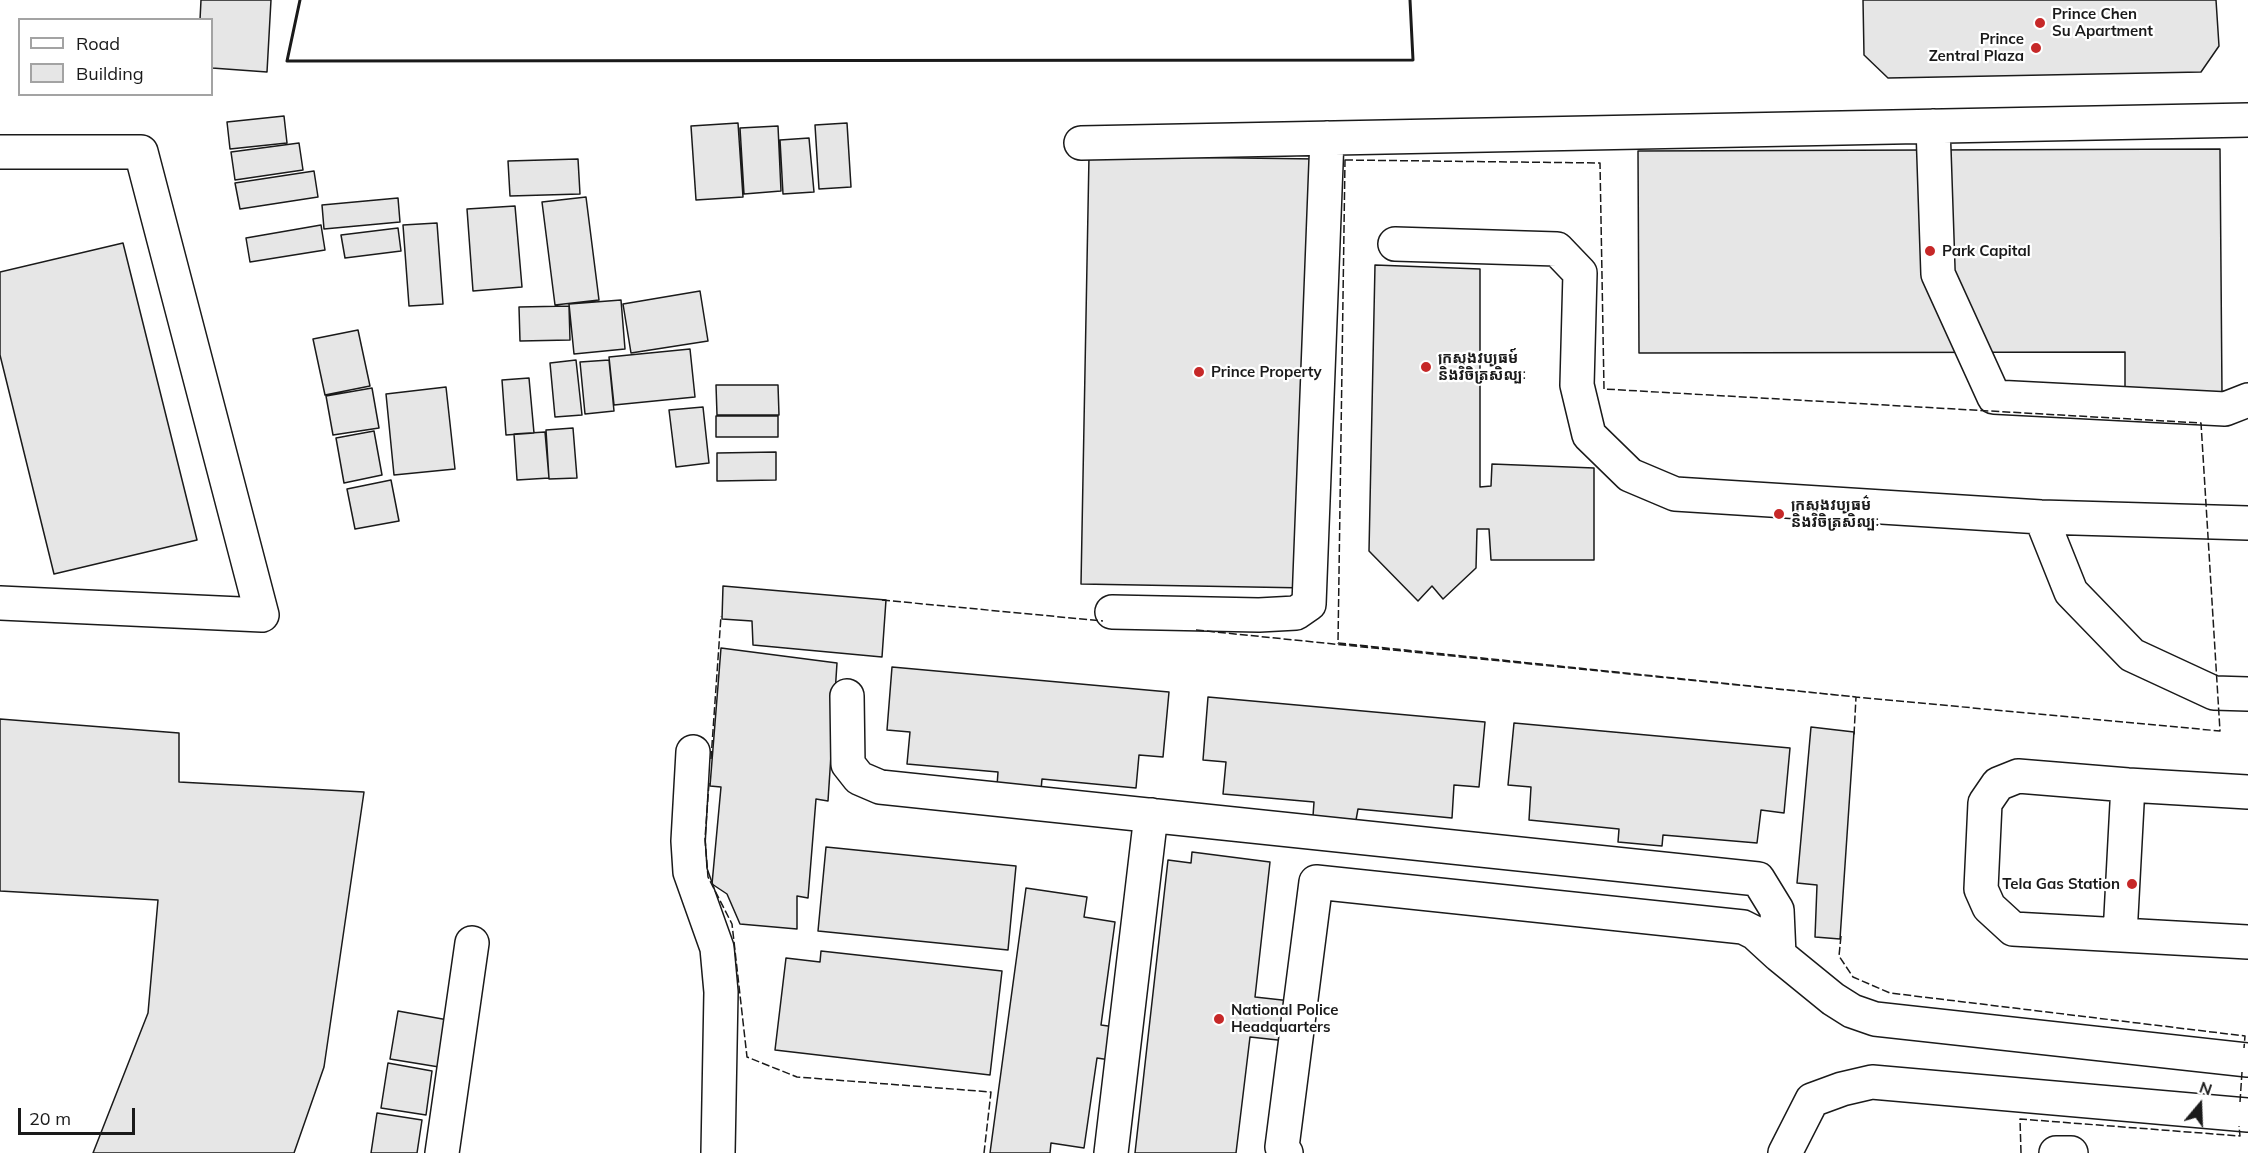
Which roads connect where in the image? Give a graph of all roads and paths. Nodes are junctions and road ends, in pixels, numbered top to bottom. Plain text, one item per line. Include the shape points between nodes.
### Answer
1 (2248, 120) edge
2 (1933, 126) junction
3 (1327, 138) junction
4 (1081, 143) dead end
5 (0, 152) edge
6 (1395, 244) dead end
7 (2248, 400) edge
8 (2042, 517) junction
9 (2248, 523) edge
10 (0, 603) edge
11 (1112, 612) dead end
12 (2248, 694) edge
13 (847, 696) dead end
14 (693, 752) dead end
15 (2128, 785) junction
16 (2248, 792) edge
17 (1151, 815) junction
18 (1320, 833) junction
19 (1486, 851) junction
20 (1317, 882) junction
21 (1483, 899) junction
22 (2120, 935) junction
23 (2248, 942) edge
24 (472, 943) dead end
25 (1779, 955) junction
26 (2248, 1060) edge
27 (2248, 1115) edge
28 (442, 1153) edge
29 (718, 1153) edge
30 (1111, 1153) edge
31 (1286, 1153) edge
32 (1785, 1153) edge
33 (2056, 1153) edge
34 (2072, 1153) edge

1 - 2 street
2 - 3 street
2 - 7 street via 1938,274 1994,397 2225,409
3 - 4 street
3 - 11 street via 1308,604 1296,612 1259,615
5 - 10 street via 141,152 262,615
6 - 8 street via 1557,249 1580,273 1577,385 1589,435 1630,475 1675,494
8 - 9 street
8 - 12 street via 2071,592 2132,655 2214,693
13 - 17 street via 848,764 859,778 880,787
14 - 29 street via 690,872 717,948 721,992
15 - 16 street
15 - 22 street
15 - 22 street via 2018,776 1998,784 1984,803 1981,889 1989,907 2013,929
17 - 18 street
17 - 30 street
18 - 19 street
18 - 20 street
19 - 21 street
19 - 25 street via 1758,879 1778,910
20 - 21 street
20 - 31 street via 1282,1147
21 - 25 street via 1743,927
22 - 23 street
24 - 28 street
25 - 26 street via 1852,1011 1875,1019
27 - 32 street via 1872,1082 1812,1100
33 - 34 street

